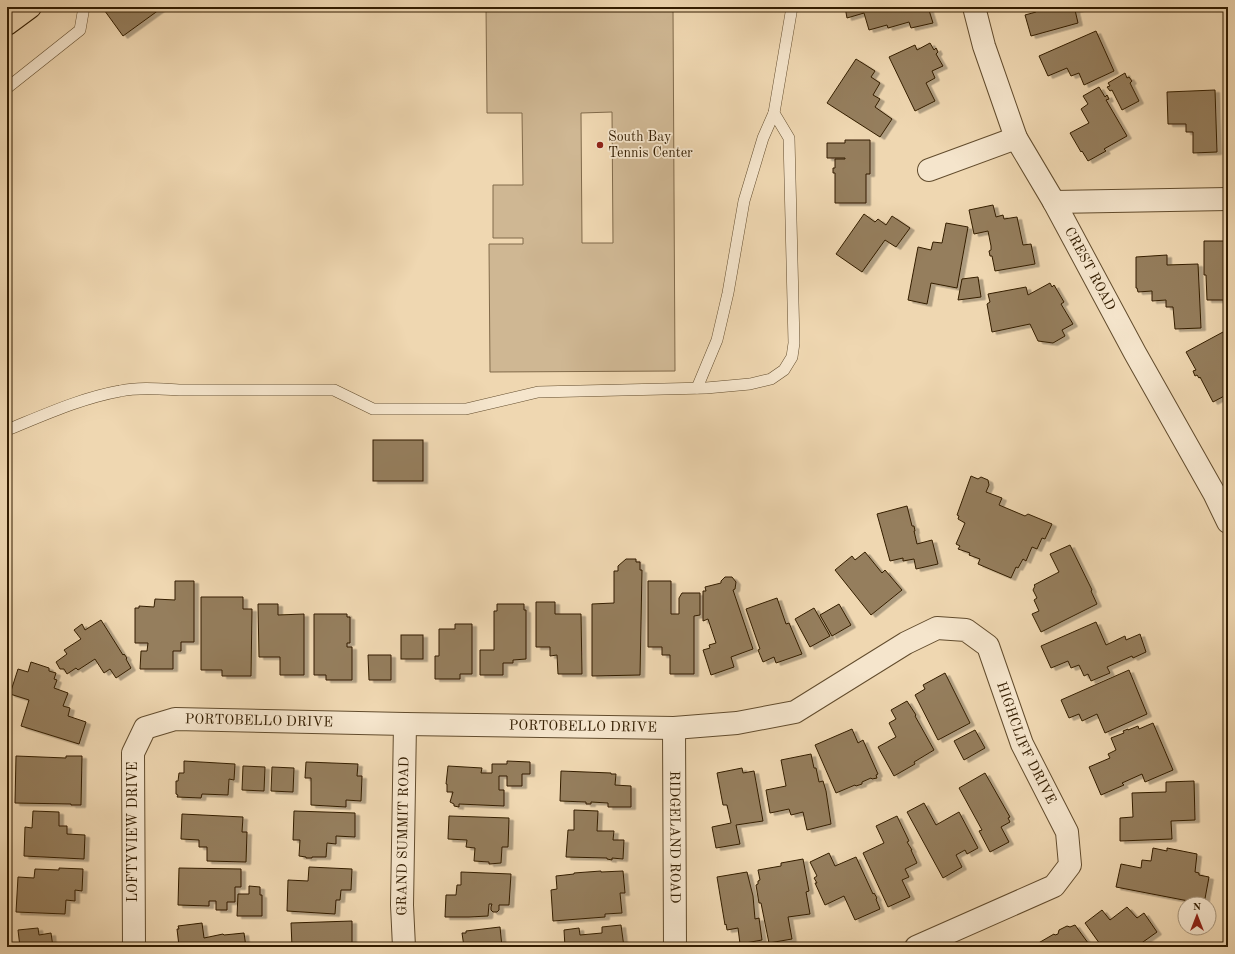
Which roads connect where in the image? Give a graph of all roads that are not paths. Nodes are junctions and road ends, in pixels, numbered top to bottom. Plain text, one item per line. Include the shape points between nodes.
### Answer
1 (30, 7) edge
2 (84, 7) edge
3 (792, 7) edge
4 (974, 7) edge
5 (7, 24) edge
6 (7, 88) edge
7 (774, 113) junction
8 (1016, 138) junction
9 (929, 170) dead end
10 (1228, 199) edge
11 (1054, 202) junction
12 (697, 388) junction
13 (7, 430) edge
14 (1228, 522) edge
15 (966, 630) joint
16 (175, 719) joint
17 (405, 724) junction
18 (674, 728) junction
19 (134, 947) edge
20 (404, 947) edge
21 (675, 947) edge
22 (916, 947) edge

1 - 5 main road
2 - 6 lane via 80,30
3 - 7 lane
4 - 8 street, CREST ROAD via 984,46
7 - 12 lane via 763,138 744,201 717,340
7 - 12 lane via 789,138 794,344 792,357 784,370 771,379 750,384
8 - 9 street
8 - 11 street, CREST ROAD
10 - 11 street
11 - 14 street, CREST ROAD
12 - 13 lane via 538,392 466,409 373,409 334,390 121,390 72,404
15 - 18 street, PORTOBELLO DRIVE via 937,628 906,643 795,712 738,723
15 - 22 street, HIGHCLIFF DRIVE via 988,646 1022,744 1067,832 1070,865 1054,886
16 - 17 street, PORTOBELLO DRIVE
16 - 19 street, LOFTYVIEW DRIVE via 145,728 133,753
17 - 18 street, PORTOBELLO DRIVE
17 - 20 street, GRAND SUMMIT ROAD via 402,906
18 - 21 street, RIDGELAND ROAD

